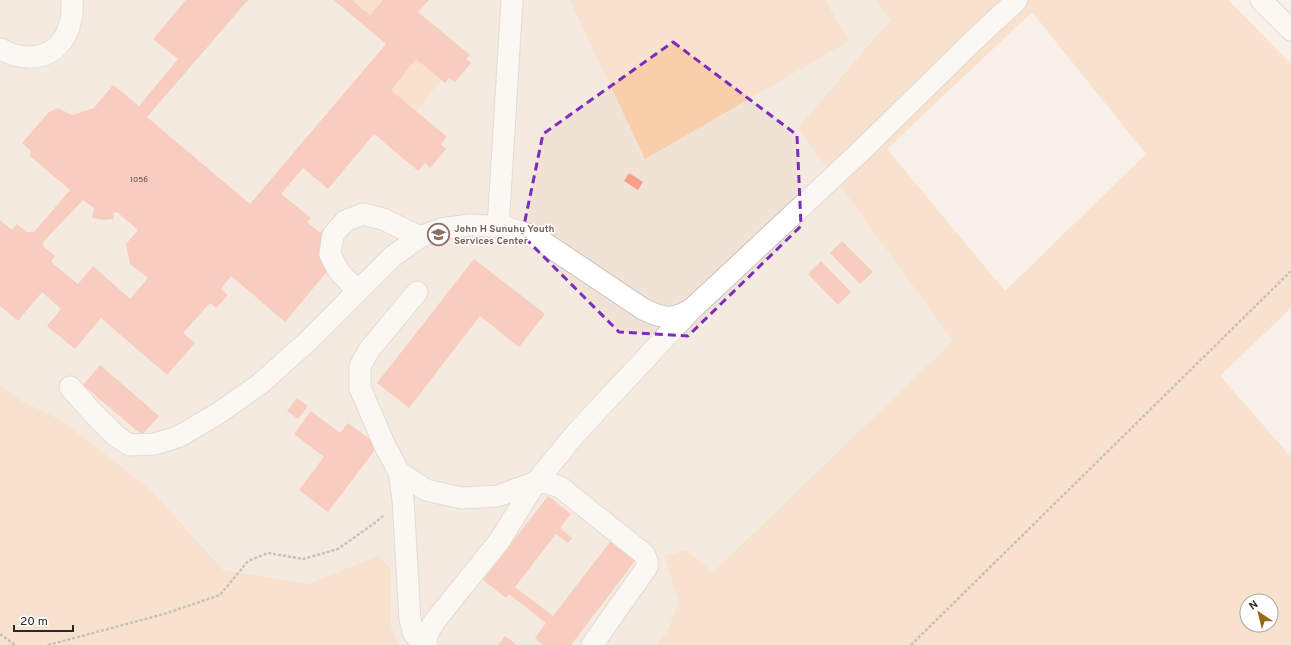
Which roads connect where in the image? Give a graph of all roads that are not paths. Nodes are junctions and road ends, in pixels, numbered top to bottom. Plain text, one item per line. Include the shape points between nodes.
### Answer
1 (72, 0) edge
2 (512, 0) edge
3 (1017, 0) edge
4 (1261, 0) edge
5 (1291, 30) edge
6 (0, 49) edge
7 (498, 226) junction
8 (420, 237) junction
9 (357, 291) junction
10 (417, 292) dead end
11 (693, 308) junction
12 (70, 387) dead end
13 (399, 472) junction
14 (536, 482) junction
15 (423, 645) edge
16 (426, 645) edge
17 (592, 645) edge

1 - 6 street via 72,12 65,36 59,46 41,56 14,55
2 - 7 street
3 - 11 street
4 - 5 street
7 - 8 street via 470,225 441,229
7 - 11 street via 540,240 620,295 656,316 669,318
8 - 9 street via 393,256
8 - 9 street via 383,218 364,214 345,221 333,235 330,254 338,270
9 - 12 street via 307,342 260,384 180,436 156,444 130,445 116,437
10 - 13 street via 369,350 360,366 360,388
11 - 14 street via 577,432
13 - 14 street via 426,490 462,498 498,496
13 - 15 street via 410,619 414,632
14 - 16 street via 500,540 434,622 425,639
14 - 17 street via 560,486 644,554 647,561 647,567

